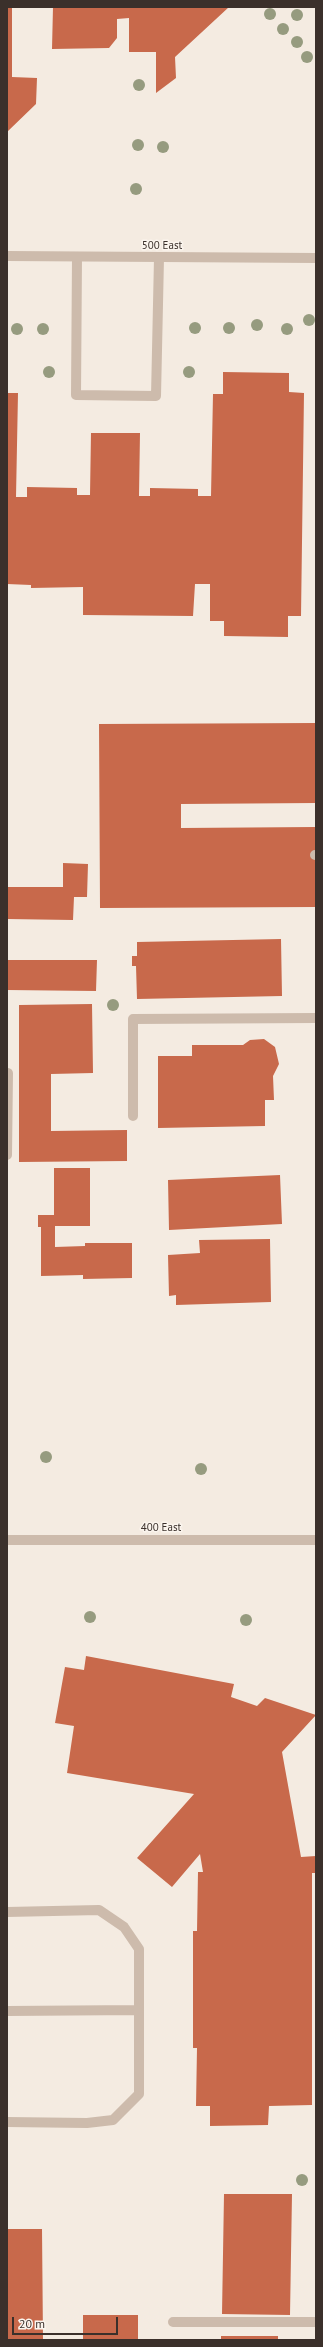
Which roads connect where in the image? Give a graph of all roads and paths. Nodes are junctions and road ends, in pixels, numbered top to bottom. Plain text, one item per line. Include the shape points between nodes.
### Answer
1 (7, 256) edge
2 (77, 257) junction
3 (159, 258) junction
4 (316, 258) edge
5 (316, 1018) edge
6 (8, 1073) edge
7 (133, 1116) dead end
8 (7, 1155) edge
9 (7, 1540) edge
10 (316, 1540) edge
11 (7, 1912) edge
12 (139, 2010) junction
13 (7, 2011) edge
14 (7, 2122) edge
15 (173, 2322) dead end
16 (316, 2322) edge

1 - 2 street, 500 East
2 - 3 street, 500 East
2 - 3 street via 76,396 156,396
3 - 4 street, 500 East
5 - 7 street via 133,1019
6 - 8 street
9 - 10 street, 400 East
11 - 12 street via 99,1910 124,1927 139,1949
12 - 13 street
12 - 14 street via 139,2094 113,2120 87,2123
15 - 16 street

